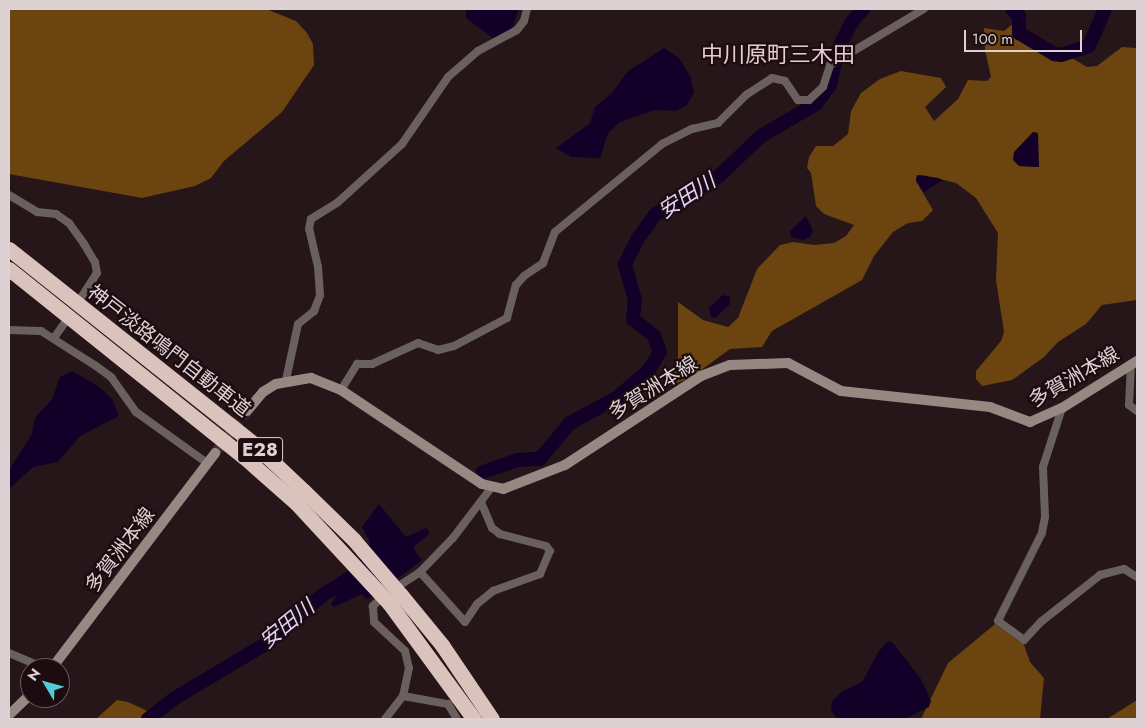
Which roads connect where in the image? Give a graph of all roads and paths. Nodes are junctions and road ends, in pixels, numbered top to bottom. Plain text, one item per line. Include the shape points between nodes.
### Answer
1 (527, 9) edge
2 (924, 9) edge
3 (9, 195) edge
4 (9, 248) edge
5 (9, 269) edge
6 (9, 330) edge
7 (54, 338) junction
8 (1134, 362) edge
9 (286, 380) junction
10 (342, 390) junction
11 (1062, 408) junction
12 (247, 411) tunnel mouth
13 (1137, 411) edge
14 (215, 453) tunnel mouth
15 (207, 463) junction
16 (491, 488) junction
17 (480, 502) junction
18 (420, 572) junction
19 (1137, 577) edge
20 (395, 599) junction
21 (9, 653) edge
22 (21, 658) edge
23 (60, 658) edge
24 (403, 696) junction
25 (20, 705) edge
26 (9, 716) edge
27 (384, 719) edge
28 (457, 719) edge
29 (474, 719) edge
30 (492, 719) edge

1 - 9 street via 517,30 486,46 448,77 402,144 337,202 311,219 309,229 318,267 320,295 314,311 298,324
2 - 10 street via 835,62 823,87 809,100 798,100 785,81 772,78 746,95 718,123 692,129 662,144 555,232 543,263 516,285 507,318 454,346 438,350 418,343 372,364 357,364
3 - 7 street via 23,206 56,214 69,224 95,262 96,273
4 - 20 highway, 神戸淡路鳴門自動車道 / E28 via 255,445 354,540
5 - 20 highway, 神戸淡路鳴門自動車道 / E28 via 244,457
6 - 7 street via 41,331
7 - 15 street via 112,377 136,412
8 - 11 main road, 多賀洲本線
8 - 13 street via 1130,405
9 - 10 main road via 311,378
9 - 12 main road via 263,392
10 - 16 main road
11 - 16 main road, 多賀洲本線 via 1030,422 990,407 841,390 788,363 730,365 700,376 565,465 520,485
11 - 19 street via 1044,467 1045,517 1042,533 998,621 1024,640 1042,621 1100,575 1124,569
14 - 15 main road, 多賀洲本線
15 - 23 main road, 多賀洲本線
16 - 17 street
17 - 18 street
17 - 18 street via 492,528 500,534 546,546 550,552 540,574 493,591 477,604 466,622
18 - 24 street via 378,599 372,614 379,629 405,651 410,668
20 - 29 highway, 神戸淡路鳴門自動車道 / E28
20 - 30 highway, 神戸淡路鳴門自動車道 / E28 via 442,645
21 - 22 street
24 - 27 street
24 - 28 street via 448,704
25 - 26 main road

